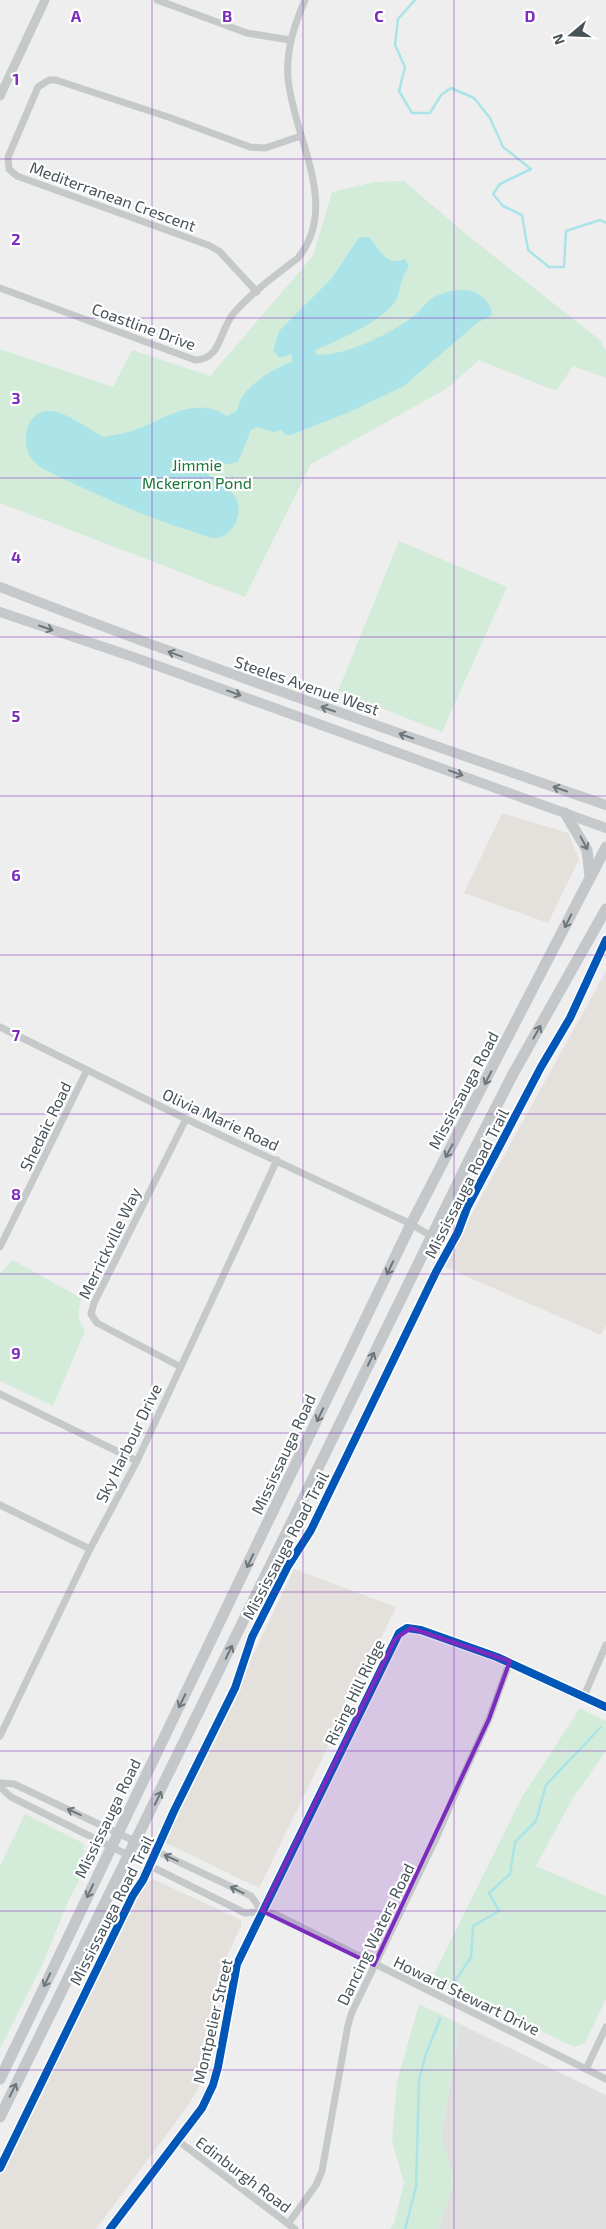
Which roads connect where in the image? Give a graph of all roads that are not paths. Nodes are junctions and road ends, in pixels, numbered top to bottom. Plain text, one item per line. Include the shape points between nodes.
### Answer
1 (45, 0) edge
2 (157, 0) edge
3 (305, 0) edge
4 (290, 40) junction
5 (0, 96) edge
6 (301, 136) junction
7 (0, 288) edge
8 (257, 292) junction
9 (0, 587) edge
10 (0, 612) edge
11 (606, 805) edge
12 (565, 813) junction
13 (606, 828) edge
14 (606, 847) edge
15 (590, 878) junction
16 (605, 912) edge
17 (0, 1027) edge
18 (87, 1070) junction
19 (186, 1119) junction
20 (277, 1160) junction
21 (410, 1224) junction
22 (431, 1236) junction
23 (0, 1247) edge
24 (179, 1366) junction
25 (0, 1394) edge
26 (137, 1461) junction
27 (0, 1505) edge
28 (90, 1549) junction
29 (606, 1645) edge
30 (510, 1661) junction
31 (584, 1696) junction
32 (606, 1707) edge
33 (0, 1736) edge
34 (0, 1783) edge
35 (0, 1787) edge
36 (118, 1833) junction
37 (136, 1842) junction
38 (111, 1847) junction
39 (129, 1857) junction
40 (262, 1911) junction
41 (374, 1965) junction
42 (606, 2027) edge
43 (586, 2069) junction
44 (0, 2079) edge
45 (606, 2079) edge
46 (0, 2117) edge
47 (177, 2140) junction
48 (288, 2224) junction
49 (110, 2229) edge
50 (295, 2229) edge

1 - 5 street
2 - 4 street via 247,33
3 - 4 street, Coastline Drive
4 - 6 street, Coastline Drive via 288,76
6 - 8 street, Coastline Drive via 317,198 315,224 298,258
6 - 8 street, Mediterranean Crescent via 265,148 250,147 171,118 49,80 38,87 8,157 9,169 17,176 208,245 218,251
7 - 8 street, Coastline Drive via 195,360 206,360 213,354 233,314
11 -> 9 main road, Steeles Avenue West via 308,702
10 -> 12 main road, Steeles Avenue West
12 - 13 main road, Steeles Avenue West
12 -> 15 main road via 587,850
14 - 15 main road, Mississauga Road
15 -> 21 main road, Mississauga Road
22 -> 16 main road via 513,1074
17 - 18 street, Olivia Marie Road
18 - 19 street, Olivia Marie Road
18 - 23 street, Shedaic Road
19 - 20 street, Olivia Marie Road
19 - 24 street, Merrickville Way via 91,1314 97,1323
20 - 21 street, Olivia Marie Road
20 - 24 street, Sky Harbour Drive
21 - 22 street, Olivia Marie Road
21 -> 36 main road, Mississauga Road
37 -> 22 main road
24 - 26 street, Sky Harbour Drive
25 - 26 street
26 - 28 street, Sky Harbour Drive
27 - 28 street
28 - 33 street, Sky Harbour Drive
29 - 31 street
30 - 31 street, Rising Hill Ridge
30 - 40 street, Rising Hill Ridge via 421,1630 407,1628 399,1633
30 - 41 street, Dancing Waters Road via 489,1719 434,1843
31 - 32 street, Rising Hill Ridge
36 -> 34 street, Howard Stewart Drive via 14,1784
35 - 38 street, Howard Stewart Drive via 11,1797
36 - 37 street, Howard Stewart Drive
36 - 38 main road, Mississauga Road
37 - 39 main road
40 -> 37 street, Howard Stewart Drive via 250,1896
38 - 39 street, Howard Stewart Drive
38 -> 44 main road, Mississauga Road
39 - 40 street, Howard Stewart Drive via 245,1913
46 -> 39 main road
40 - 41 street, Howard Stewart Drive via 275,1914
40 - 47 street, Montpelier Street via 237,1964 213,2085 202,2108
41 - 43 street, Howard Stewart Drive
41 - 48 street, Dancing Waters Road via 348,2025 322,2172
42 - 43 street
43 - 45 street, Howard Stewart Drive
47 - 48 street, Edinburgh Road
47 - 49 street, Montpelier Street
48 - 50 street, Edinburgh Road

